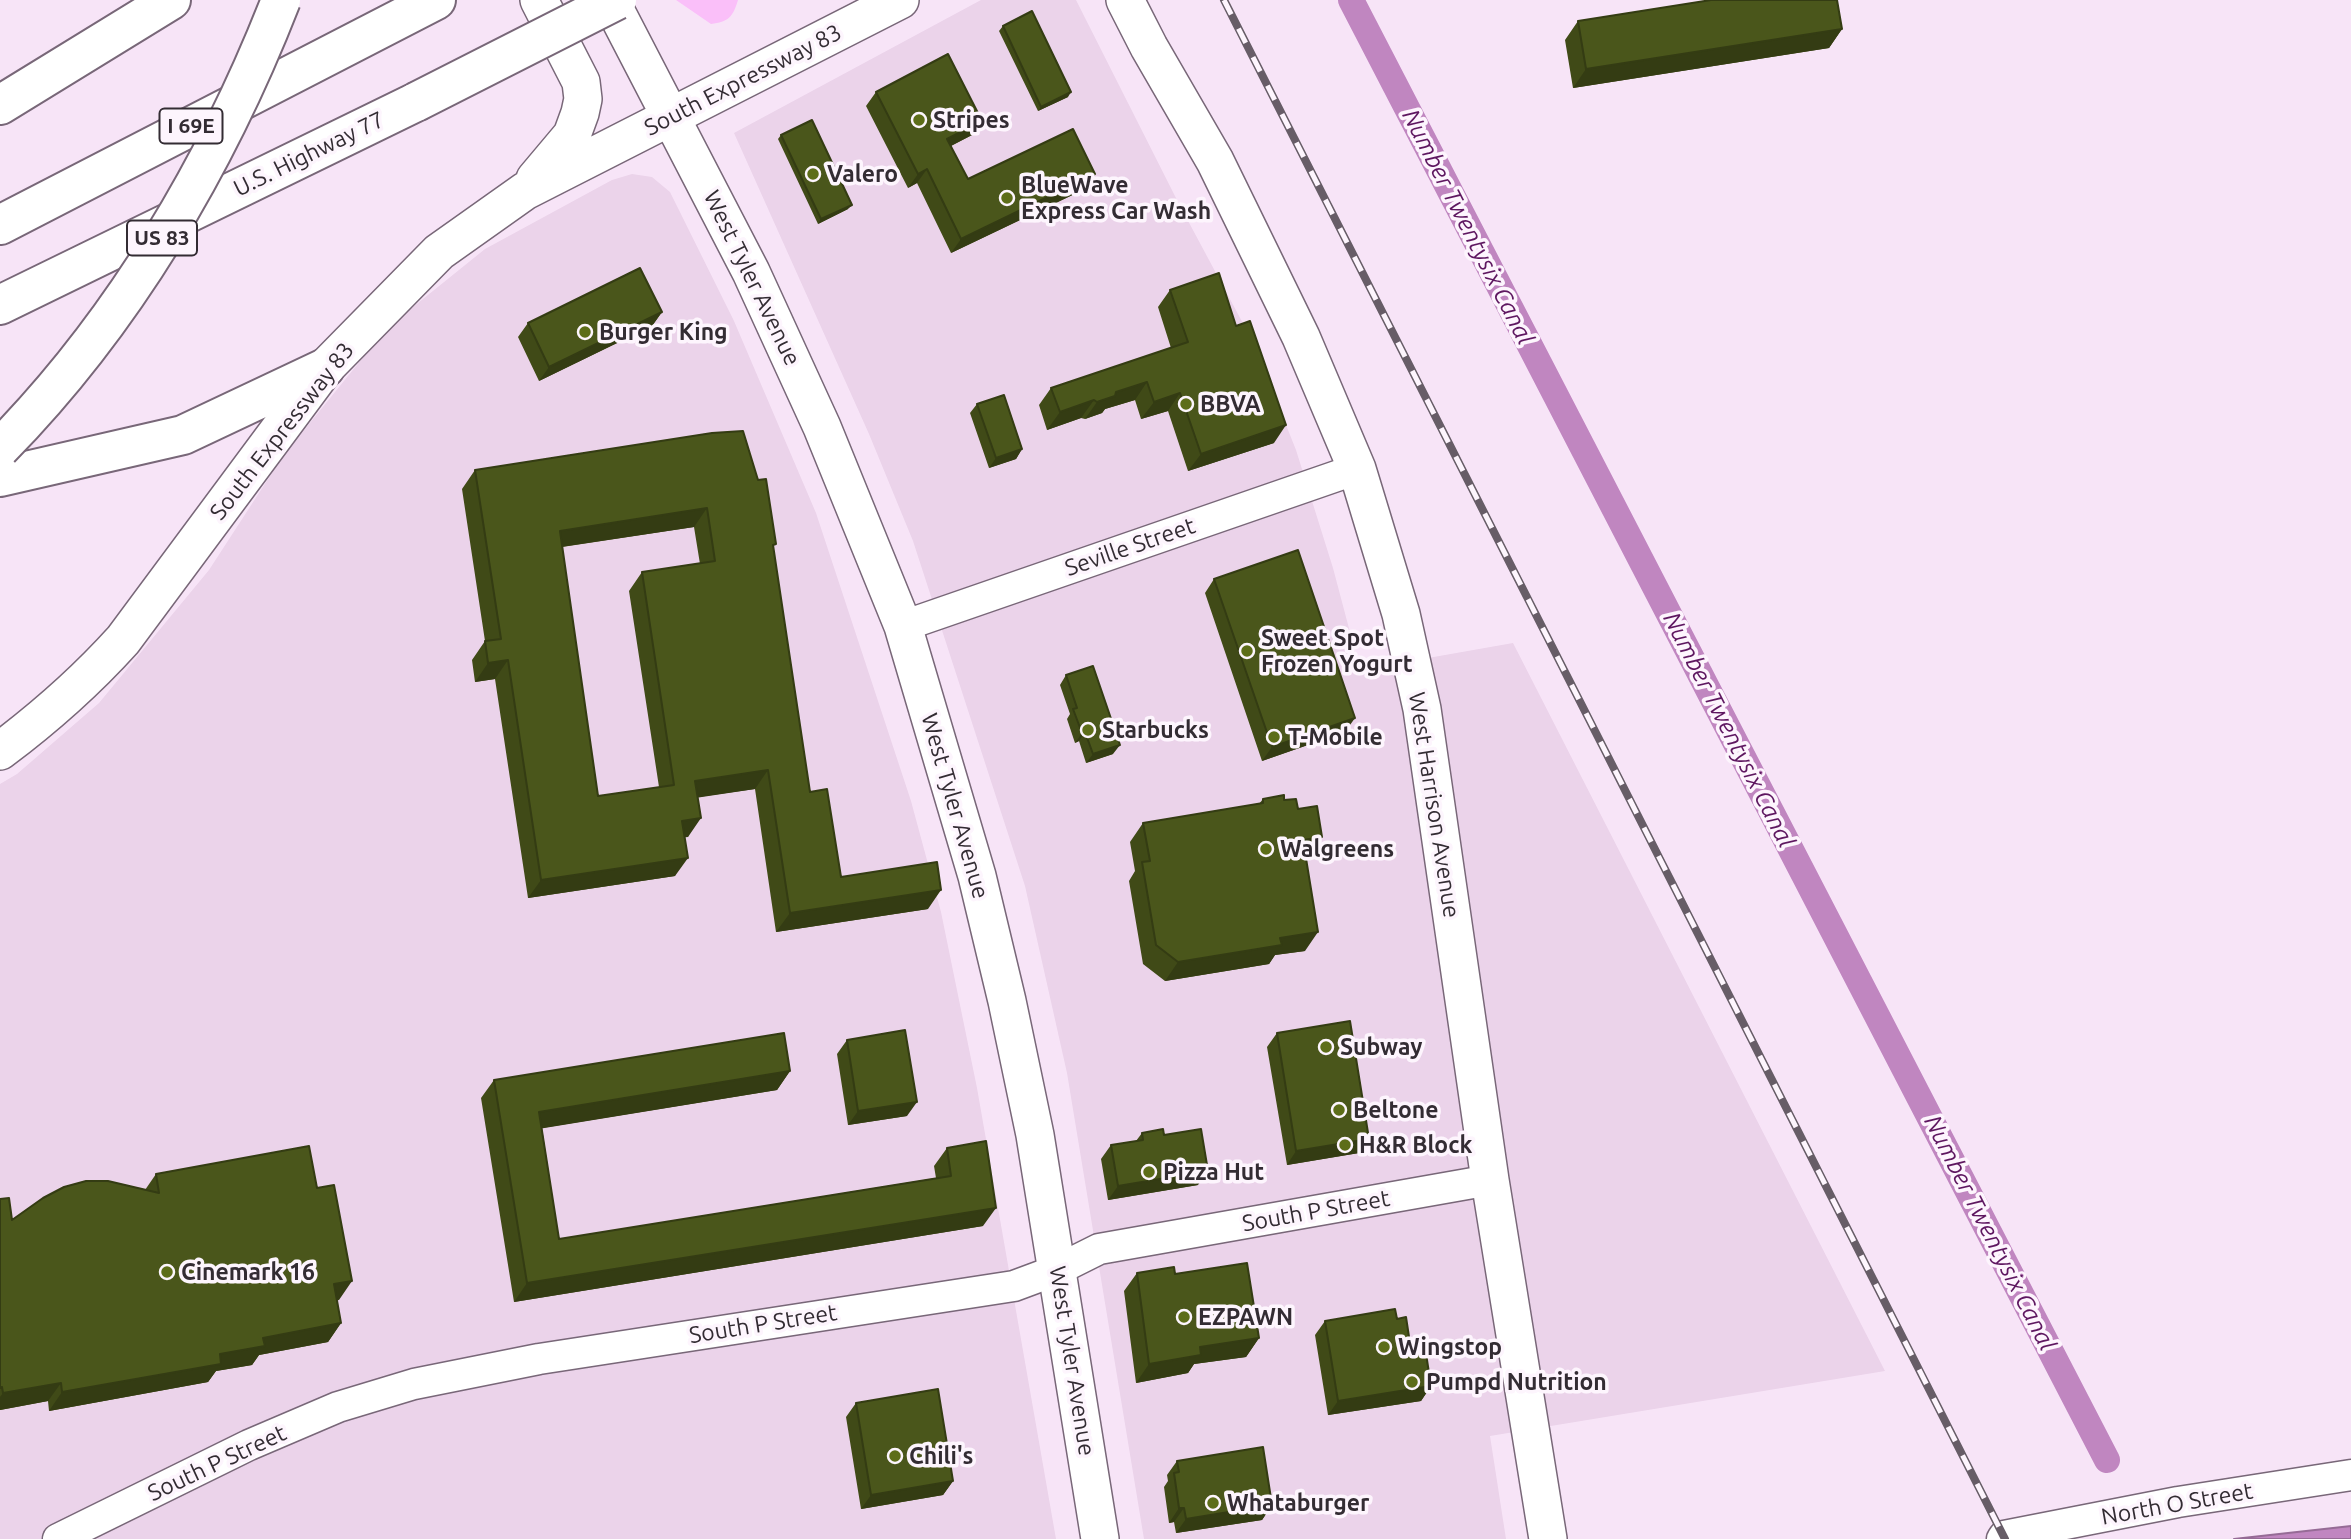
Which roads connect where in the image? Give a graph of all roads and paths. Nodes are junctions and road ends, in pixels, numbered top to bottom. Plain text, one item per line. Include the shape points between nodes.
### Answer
1 (171, 0) edge
2 (281, 0) edge
3 (436, 0) edge
4 (539, 0) edge
5 (610, 0) edge
6 (617, 0) edge
7 (900, 0) edge
8 (1125, 0) edge
9 (0, 105) edge
10 (672, 116) junction
11 (526, 191) junction
12 (0, 225) edge
13 (0, 305) edge
14 (325, 368) junction
15 (0, 448) edge
16 (1357, 469) junction
17 (0, 477) edge
18 (903, 626) junction
19 (0, 751) edge
20 (1490, 1180) junction
21 (1057, 1270) junction
22 (2351, 1475) edge
23 (2003, 1538) edge
24 (58, 1539) edge
25 (1100, 1539) edge
26 (1548, 1539) edge

1 - 9 highway
2 - 15 highway, US 83, bridge via 206,164 138,276 54,387
3 - 12 highway, I 69E
4 - 11 main road via 581,82 583,99 572,135
5 - 10 main road, West Tyler Avenue
6 - 13 highway, U.S. Highway 77, bridge
7 - 10 main road, South Expressway 83
8 - 16 main road, West Harrison Avenue via 1215,161 1301,337
10 - 11 main road, South Expressway 83
10 - 18 main road, West Tyler Avenue via 742,252 822,427
11 - 14 main road, South Expressway 83 via 439,252
14 - 17 highway via 183,435
14 - 19 main road, South Expressway 83 via 123,640 86,679
16 - 18 street, Seville Street
16 - 20 main road, West Harrison Avenue via 1401,614 1422,709
18 - 21 main road, West Tyler Avenue via 977,876 1007,1001
20 - 21 street, South P Street via 1100,1249
20 - 26 main road, West Harrison Avenue
21 - 24 street, South P Street via 1014,1286 539,1359 414,1384 338,1407 249,1445
21 - 25 main road, West Tyler Avenue
22 - 23 street, North O Street via 2178,1502

